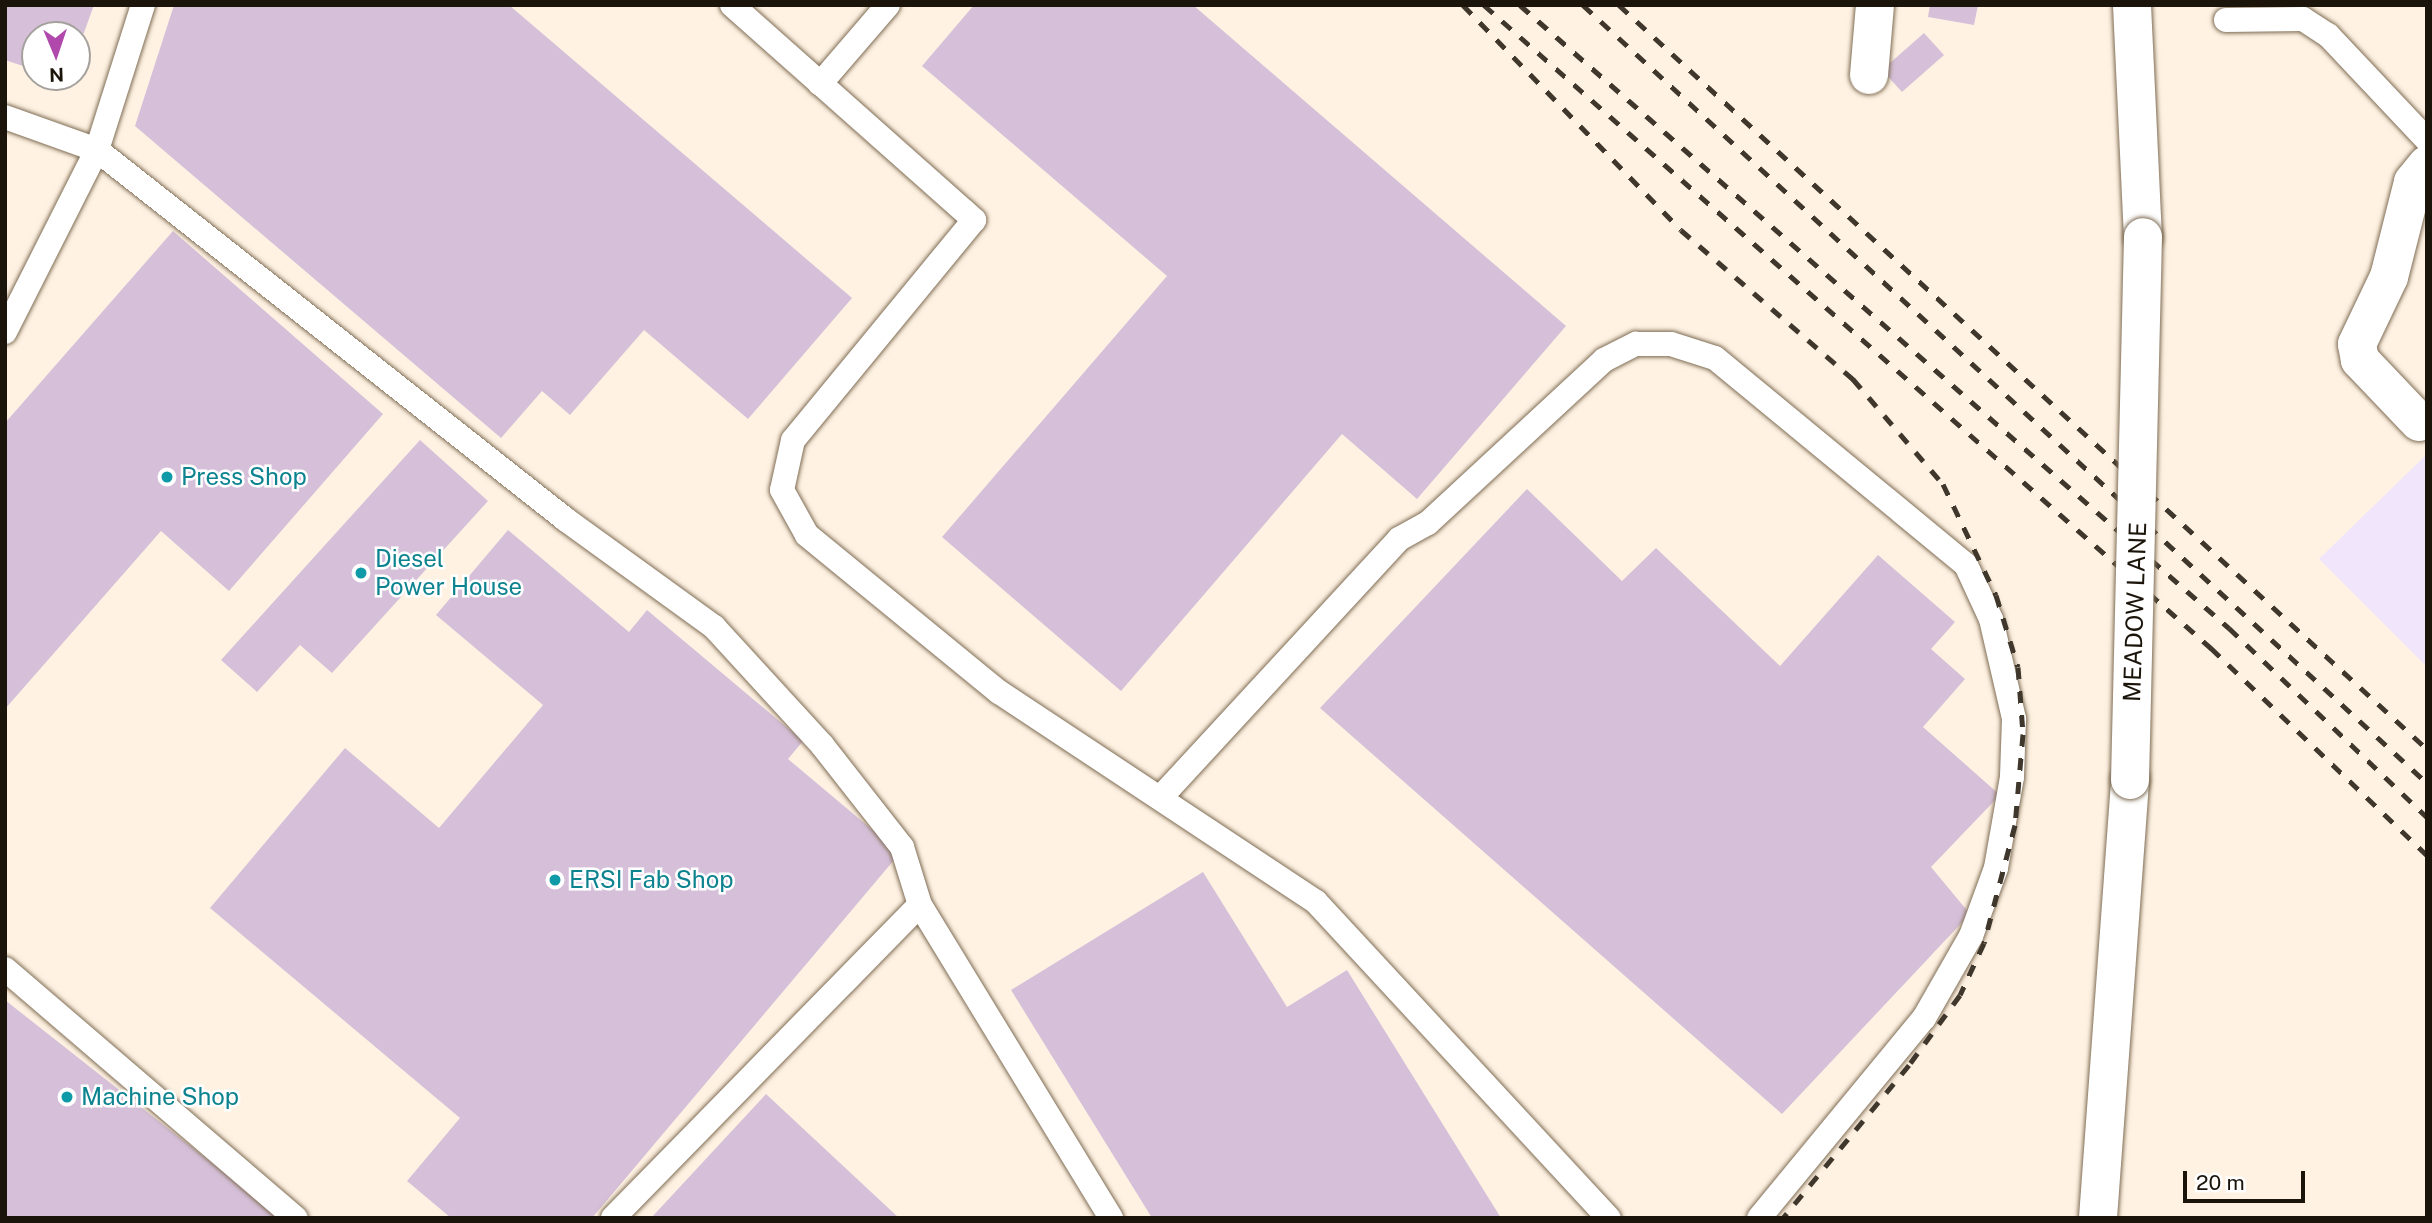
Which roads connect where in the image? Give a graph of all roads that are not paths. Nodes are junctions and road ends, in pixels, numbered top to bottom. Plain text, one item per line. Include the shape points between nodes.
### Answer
1 (143, 5) edge
2 (732, 5) edge
3 (888, 5) edge
4 (1875, 5) edge
5 (2132, 5) edge
6 (2226, 20) dead end
7 (1869, 75) dead end
8 (820, 84) junction
9 (5, 117) edge
10 (2427, 140) edge
11 (97, 150) junction
12 (2427, 165) edge
13 (5, 332) edge
14 (2419, 422) dead end
15 (1161, 797) junction
16 (920, 905) junction
17 (5, 970) edge
18 (296, 1218) edge
19 (613, 1218) edge
20 (1111, 1218) edge
21 (1609, 1218) edge
22 (1759, 1218) edge
23 (2098, 1218) edge

1 - 11 lane
2 - 8 lane
3 - 8 lane
4 - 7 street
5 - 23 street, MEADOW LANE, bridge via 2143,237 2130,780
6 - 10 lane via 2303,19 2329,35
8 - 15 lane via 974,220 793,440 782,490 807,535 999,692
9 - 11 lane
11 - 13 lane
11 - 16 lane via 565,519 714,627 821,745 902,847
12 - 14 street via 2413,182 2389,277 2357,344 2360,360
15 - 21 lane via 1317,902
15 - 22 lane via 1399,539 1428,523 1604,360 1636,344 1671,344 1715,358 1966,565 1992,620 2014,719 2012,777 1996,867 1971,936 1924,1018
16 - 19 lane
16 - 20 lane
17 - 18 lane

